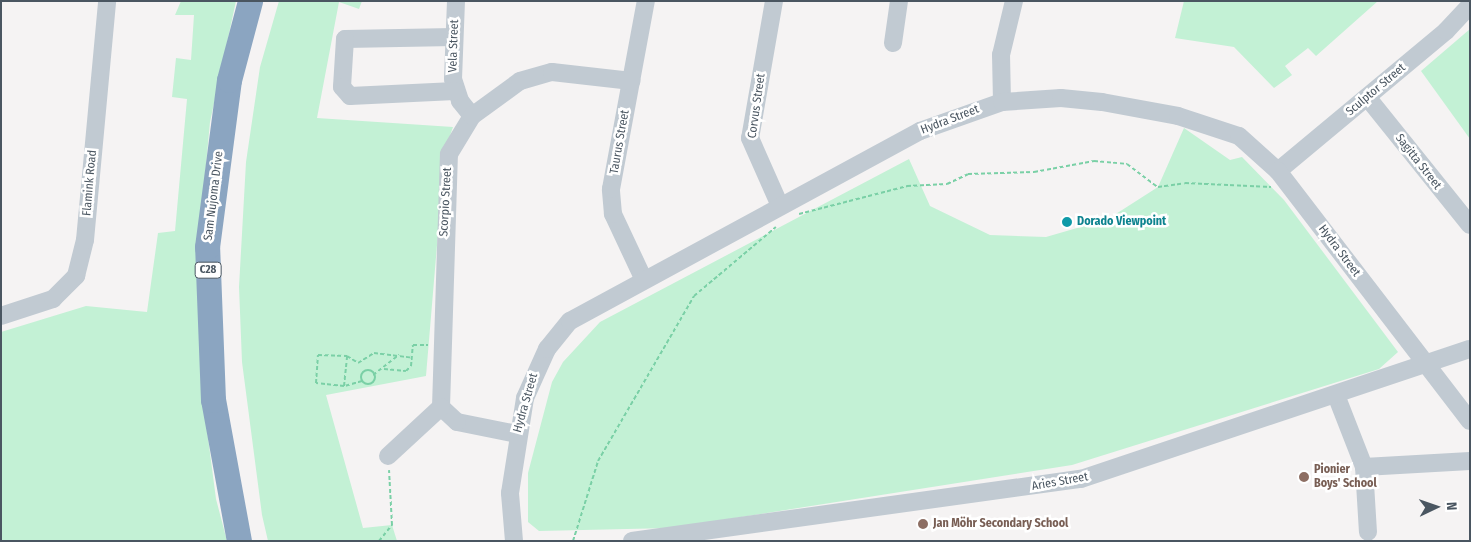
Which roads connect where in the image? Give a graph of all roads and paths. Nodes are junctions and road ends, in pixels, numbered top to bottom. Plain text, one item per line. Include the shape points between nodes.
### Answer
1 (107, 1) edge
2 (250, 1) edge
3 (264, 1) edge
4 (456, 1) edge
5 (646, 1) edge
6 (774, 1) edge
7 (899, 1) edge
8 (1014, 1) edge
9 (1470, 4) edge
10 (454, 37) junction
11 (893, 43) dead end
12 (630, 81) junction
13 (455, 91) junction
14 (1367, 97) junction
15 (1002, 102) junction
16 (472, 116) junction
17 (1278, 171) junction
18 (1291, 188) junction
19 (785, 215) junction
20 (1470, 225) edge
21 (643, 278) junction
22 (1, 316) edge
23 (440, 345) junction
24 (1470, 349) edge
25 (398, 355) junction
26 (347, 356) junction
27 (412, 358) junction
28 (1425, 364) junction
29 (384, 369) junction
30 (374, 375) junction
31 (362, 380) junction
32 (344, 386) junction
33 (1336, 395) junction
34 (441, 407) junction
35 (1470, 421) edge
36 (517, 434) junction
37 (388, 456) joint
38 (1470, 461) edge
39 (1364, 466) junction
40 (1368, 532) dead end
41 (239, 541) edge
42 (250, 541) edge
43 (379, 541) edge
44 (514, 541) edge
45 (573, 541) edge
46 (632, 541) edge

1 - 22 street, Flamink Road via 85,240 76,276 53,299
2 - 41 highway, Sam Nujoma Drive / C28 via 229,80 208,247 213,400
3 - 42 highway, Sam Nujoma Drive / C28 via 245,72 228,168 222,262 222,336 231,433
4 - 10 street, Vela Street
5 - 12 street, Taurus Street
6 - 19 street, Corvus Street via 750,138
7 - 11 street
8 - 15 street via 1002,55
9 - 14 street, Sculptor Street via 1446,31
10 - 13 street, Vela Street
10 - 13 street via 345,39 342,88 350,96
12 - 16 street, Scorpio Street via 567,73 537,75 496,96
12 - 21 street, Taurus Street via 612,205
13 - 16 street
14 - 17 street, Sculptor Street
14 - 20 street, Sagitta Street
15 - 17 street, Hydra Street via 1061,98 1178,116 1239,136
15 - 19 street, Hydra Street via 920,131
16 - 23 street, Scorpio Street via 452,146 447,172
17 - 18 street, Hydra Street
18 - 19 path via 1185,183 1158,187 1127,164 1094,161 1034,172 968,174 947,184 890,189
18 - 28 street, Hydra Street
19 - 21 street, Hydra Street
19 - 45 path via 694,296 598,461
21 - 36 street, Hydra Street via 589,308 560,333 530,381
23 - 27 path via 413,345
23 - 34 street, Scorpio Street
24 - 28 street, Aries Street
25 - 26 path via 374,353 358,363
25 - 27 path
25 - 29 path
26 - 32 path
26 - 32 path via 318,355 316,383
27 - 29 path via 406,371
28 - 33 street, Aries Street
28 - 35 street, Hydra Street
29 - 30 path
30 - 31 path via 370,384
30 - 31 path via 365,371
31 - 32 path
33 - 39 street
33 - 46 street, Aries Street via 1081,479
34 - 36 street via 457,422
34 - 37 street
36 - 44 street, Hydra Street via 510,493
37 - 43 path via 392,525
38 - 39 street
39 - 40 street

